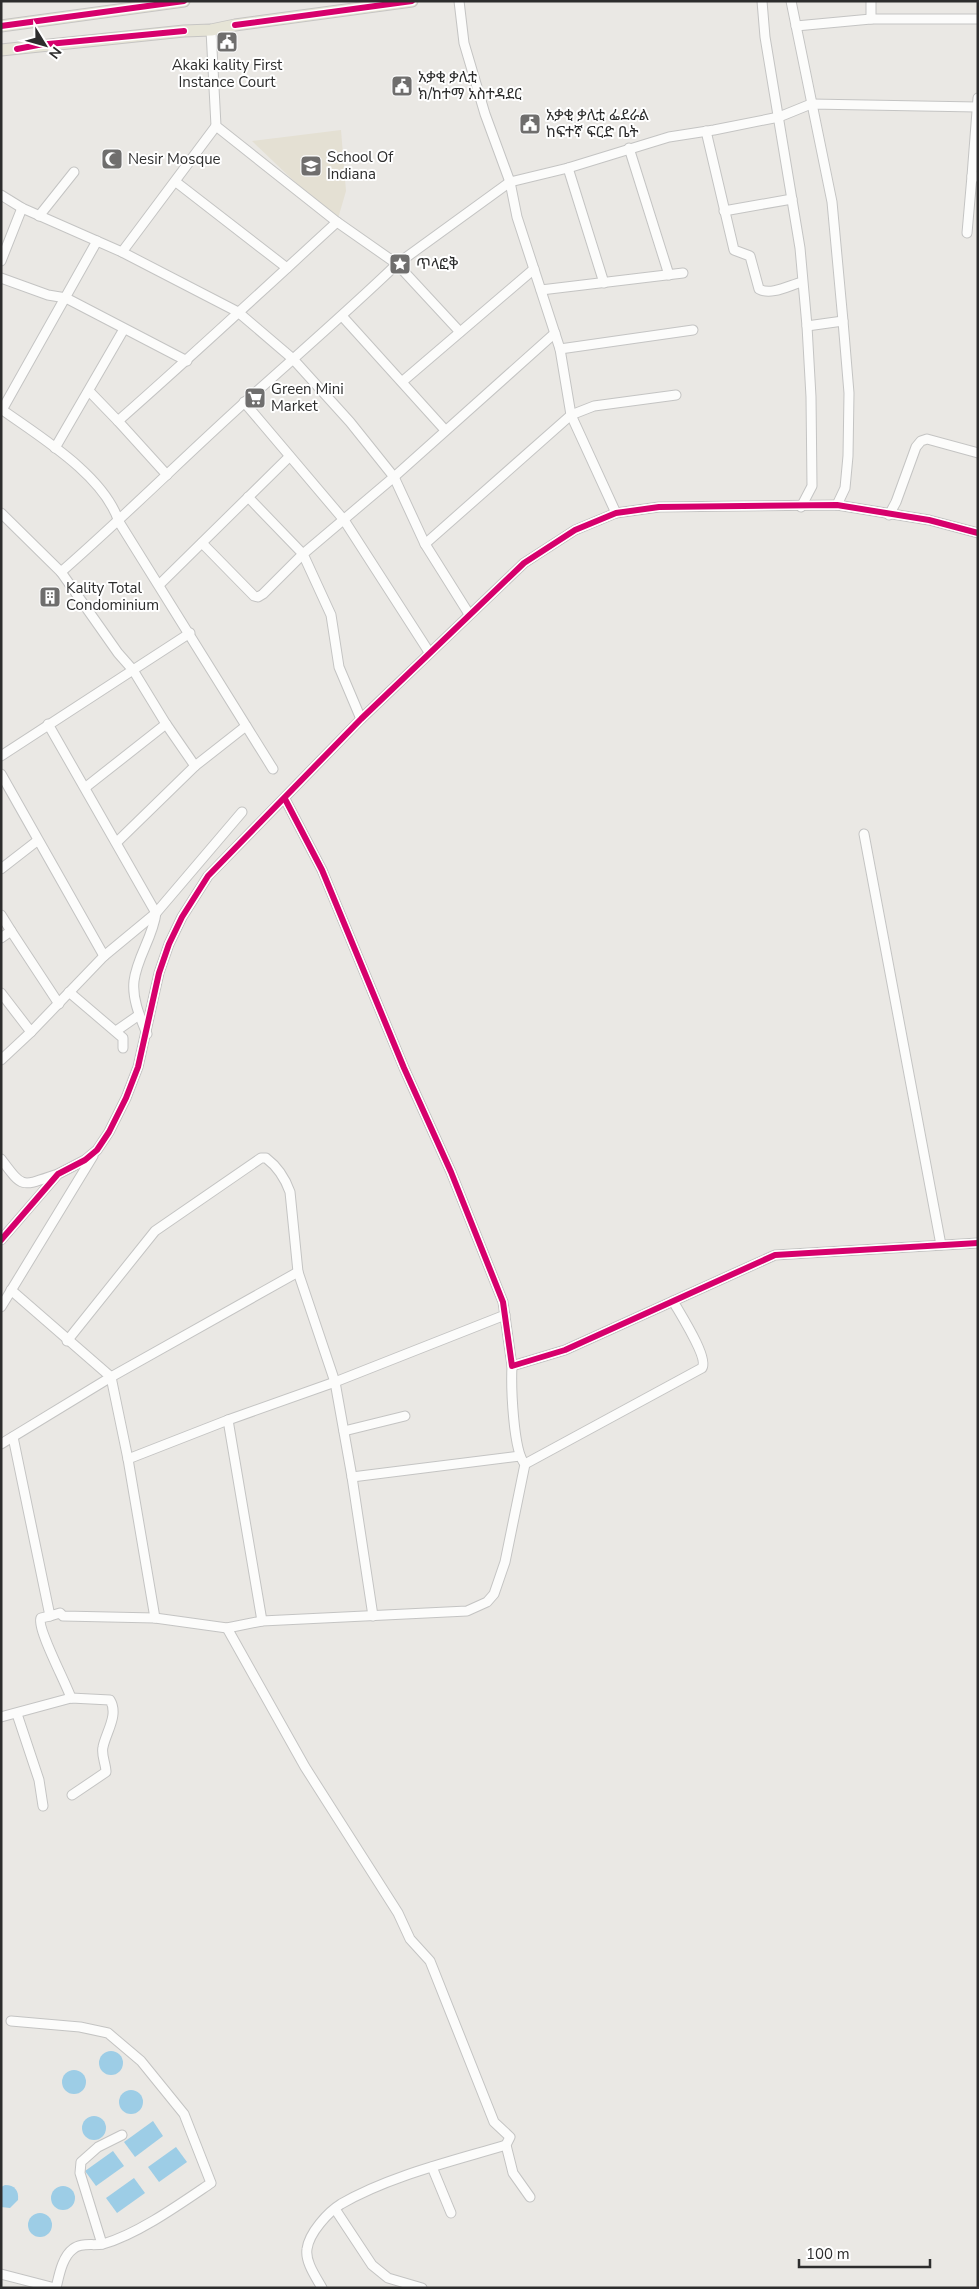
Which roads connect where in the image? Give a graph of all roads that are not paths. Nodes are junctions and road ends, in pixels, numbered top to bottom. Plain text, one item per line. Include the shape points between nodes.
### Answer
1 (184, 1) edge
2 (412, 1) edge
3 (460, 1) edge
4 (762, 1) edge
5 (791, 1) edge
6 (871, 1) edge
7 (369, 4) edge
8 (870, 19) junction
9 (978, 19) edge
10 (1, 26) edge
11 (796, 26) junction
12 (211, 30) junction
13 (1, 50) edge
14 (977, 103) edge
15 (811, 104) junction
16 (779, 117) junction
17 (216, 126) junction
18 (706, 131) junction
19 (629, 148) junction
20 (568, 168) junction
21 (74, 172) dead end
22 (975, 177) edge
23 (176, 182) junction
24 (510, 182) junction
25 (1, 195) edge
26 (792, 200) junction
27 (22, 208) junction
28 (724, 211) junction
29 (39, 216) junction
30 (337, 222) junction
31 (967, 233) dead end
32 (97, 241) junction
33 (122, 252) junction
34 (1, 261) edge
35 (397, 264) junction
36 (287, 268) junction
37 (534, 269) junction
38 (683, 273) dead end
39 (669, 275) junction
40 (1, 278) edge
41 (802, 282) junction
42 (604, 283) junction
43 (541, 290) junction
44 (66, 298) junction
45 (238, 312) junction
46 (342, 316) junction
47 (843, 321) junction
48 (807, 326) junction
49 (124, 329) junction
50 (693, 330) dead end
51 (460, 332) junction
52 (555, 333) junction
53 (560, 349) junction
54 (293, 359) junction
55 (187, 361) junction
56 (403, 381) junction
57 (89, 391) junction
58 (676, 395) dead end
59 (244, 402) junction
60 (1, 410) edge
61 (571, 415) junction
62 (118, 421) junction
63 (445, 430) junction
64 (54, 448) junction
65 (978, 453) edge
66 (290, 457) junction
67 (167, 475) junction
68 (394, 477) junction
69 (248, 497) junction
70 (837, 505) junction
71 (801, 507) junction
72 (1, 513) edge
73 (616, 513) junction
74 (888, 515) junction
75 (344, 520) junction
76 (119, 522) junction
77 (978, 533) edge
78 (202, 543) junction
79 (425, 544) junction
80 (303, 554) junction
81 (61, 572) junction
82 (159, 585) junction
83 (469, 614) junction
84 (190, 633) junction
85 (430, 652) junction
86 (121, 658) junction
87 (133, 670) junction
88 (124, 674) junction
89 (360, 719) junction
90 (48, 724) junction
91 (166, 724) junction
92 (246, 726) junction
93 (1, 756) edge
94 (195, 766) junction
95 (273, 769) dead end
96 (1, 774) edge
97 (86, 787) junction
98 (285, 799) junction
99 (242, 812) dead end
100 (864, 834) dead end
101 (38, 841) junction
102 (117, 842) junction
103 (1, 869) edge
104 (156, 913) junction
105 (1, 915) edge
106 (10, 931) junction
107 (1, 938) edge
108 (104, 956) junction
109 (69, 992) junction
110 (1, 993) edge
111 (58, 1004) junction
112 (139, 1015) junction
113 (116, 1031) junction
114 (32, 1032) junction
115 (146, 1034) junction
116 (124, 1048) dead end
117 (1, 1060) edge
118 (97, 1150) junction
119 (1, 1159) edge
120 (58, 1174) junction
121 (1, 1240) edge
122 (978, 1243) edge
123 (941, 1245) junction
124 (298, 1272) junction
125 (11, 1290) junction
126 (673, 1301) junction
127 (1, 1307) edge
128 (505, 1314) junction
129 (67, 1341) junction
130 (512, 1366) junction
131 (111, 1377) junction
132 (334, 1382) junction
133 (405, 1416) dead end
134 (228, 1420) junction
135 (344, 1431) junction
136 (13, 1437) junction
137 (1, 1444) edge
138 (128, 1459) junction
139 (522, 1460) junction
140 (352, 1477) junction
141 (50, 1616) junction
142 (373, 1616) junction
143 (155, 1618) junction
144 (262, 1620) junction
145 (227, 1628) junction
146 (71, 1698) junction
147 (17, 1714) junction
148 (1, 1718) edge
149 (72, 1795) dead end
150 (43, 1806) dead end
151 (11, 2021) dead end
152 (122, 2135) dead end
153 (506, 2145) junction
154 (432, 2168) junction
155 (530, 2198) dead end
156 (335, 2208) junction
157 (451, 2213) dead end
158 (102, 2244) junction
159 (1, 2274) edge
160 (56, 2288) edge
161 (322, 2288) edge
162 (422, 2288) edge

1 - 10 main road
2 - 7 main road
3 - 24 street via 464,43
4 - 16 street
5 - 11 street
6 - 8 street
7 - 12 main road
8 - 9 street
8 - 11 street
11 - 15 street
12 - 13 main road via 184,30
12 - 17 street
14 - 15 street
14 - 22 street
15 - 16 street
15 - 47 street via 832,202
16 - 18 street
16 - 26 street
17 - 23 street
17 - 30 street
18 - 19 street via 669,136
18 - 28 street
19 - 20 street
19 - 39 street
20 - 24 street
20 - 42 street
21 - 29 street
22 - 31 street
23 - 33 street
23 - 36 street
24 - 35 street
24 - 37 street via 517,217
25 - 27 street
26 - 28 street
26 - 41 street
27 - 29 street
27 - 34 street
28 - 41 street via 734,250 750,256 759,289 770,292
29 - 32 street
30 - 35 street
30 - 36 street
32 - 33 street
32 - 44 street
33 - 45 street
35 - 46 street
35 - 51 street
36 - 45 street
37 - 43 street
37 - 51 street
38 - 39 street
39 - 42 street
40 - 44 street
41 - 48 street
42 - 43 street
43 - 52 street
44 - 49 street
44 - 60 street
45 - 54 street
45 - 55 street
46 - 54 street
46 - 56 street
47 - 48 street
47 - 70 street via 849,393 848,456 845,488
48 - 71 street via 812,486
49 - 55 street
49 - 57 street
50 - 53 street
51 - 56 street
52 - 53 street
52 - 63 street
53 - 61 street
54 - 59 street
54 - 68 street
55 - 62 street
56 - 63 street
57 - 62 street
57 - 64 street
58 - 61 street via 594,406
59 - 66 street
59 - 67 street
60 - 64 street
61 - 73 street
61 - 79 street
62 - 67 street
63 - 68 street
64 - 76 street via 85,474 110,502
65 - 74 street via 927,439 921,441
66 - 69 street
66 - 75 street
67 - 76 street
68 - 75 street
68 - 79 street
69 - 78 street
69 - 80 street
70 - 71 street
70 - 74 street
71 - 73 street via 659,507
72 - 81 street
73 - 83 street via 575,530 548,546 524,563
74 - 77 street via 948,523
75 - 80 street
75 - 85 street
76 - 81 street
76 - 82 street
78 - 80 street via 258,598
78 - 82 street
79 - 83 street
80 - 89 street via 331,615 339,667
81 - 86 street
82 - 84 street
83 - 85 street
84 - 87 street
84 - 92 street
85 - 89 street
86 - 87 street
86 - 88 street
87 - 88 street
87 - 91 street
88 - 90 street
89 - 98 street
90 - 93 street
90 - 97 street
91 - 94 street
91 - 97 street
92 - 94 street
92 - 95 street
94 - 102 street
96 - 101 street
97 - 102 street
98 - 115 street via 208,876 186,910 159,973
98 - 128 street via 322,870 400,1060 451,1172
99 - 104 street
100 - 123 street
101 - 103 street
101 - 108 street
102 - 104 street
104 - 108 street
104 - 112 street via 134,980
105 - 106 street
106 - 107 street
106 - 111 street
108 - 109 street
109 - 111 street
109 - 113 street
110 - 114 street
111 - 114 street
112 - 113 street
112 - 115 street
113 - 116 street via 123,1038
114 - 117 street
115 - 118 street via 126,1098
118 - 120 street
118 - 125 street
119 - 120 street via 23,1184
120 - 121 street
122 - 123 street
123 - 126 street via 789,1252 775,1255
124 - 129 street via 290,1192 274,1164 261,1158 155,1232
124 - 131 street
124 - 132 street
125 - 127 street
125 - 129 street
126 - 130 street via 565,1350
126 - 139 street via 699,1348 704,1360 702,1368
128 - 130 street
128 - 132 street
129 - 131 street
130 - 139 street via 510,1388
131 - 136 street
131 - 138 street
132 - 134 street
132 - 135 street
133 - 135 street
134 - 138 street
134 - 144 street
135 - 140 street
136 - 137 street
136 - 141 street
138 - 143 street
139 - 140 street
139 - 142 street via 505,1562 494,1594 487,1602 467,1611
140 - 142 street
141 - 143 street via 60,1613 64,1616
141 - 146 street via 41,1618 40,1628
142 - 144 street
143 - 145 street
144 - 145 street
145 - 153 street via 305,1767 398,1913 410,1939 430,1961 494,2122 510,2137
146 - 147 street
146 - 149 street via 107,1698 112,1702 113,1710 102,1748 106,1772
147 - 148 street
147 - 150 street via 39,1780
151 - 158 street via 80,2027 108,2033 141,2061 184,2114 210,2182 176,2207
152 - 158 street via 98,2146 80,2162 80,2173
153 - 154 street
153 - 155 street via 514,2173
154 - 156 street via 367,2191
154 - 157 street
156 - 161 street via 307,2247 307,2256
156 - 162 street via 372,2265 388,2278
158 - 160 street via 73,2249 62,2267
159 - 160 street

